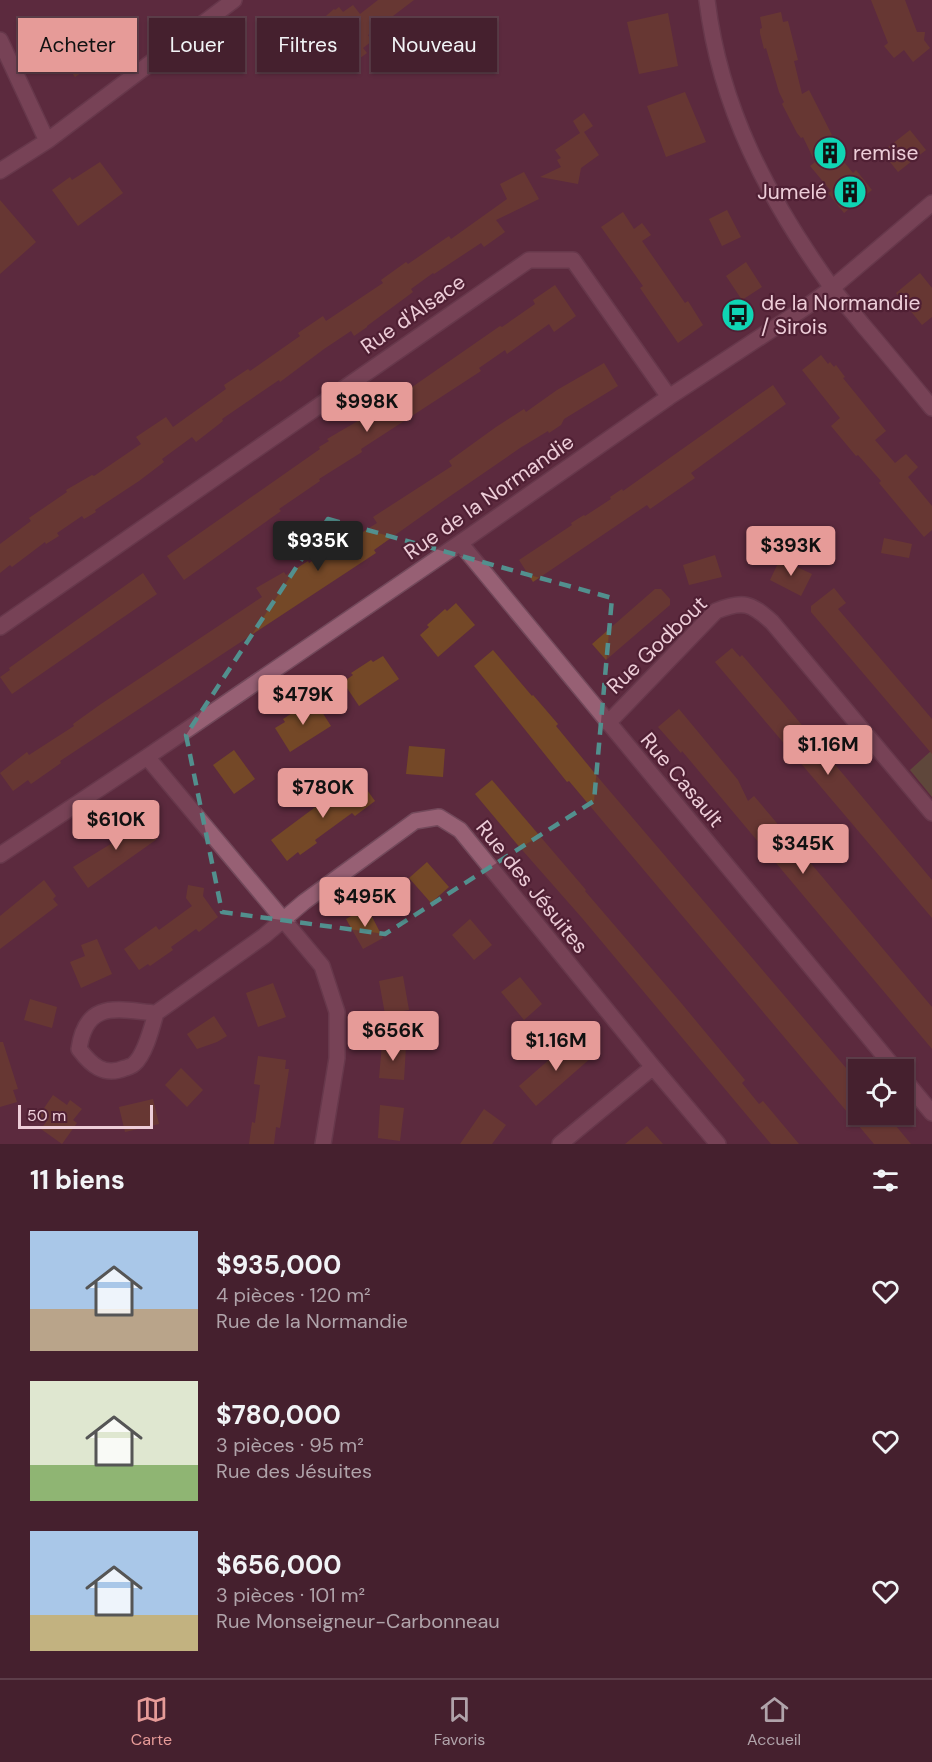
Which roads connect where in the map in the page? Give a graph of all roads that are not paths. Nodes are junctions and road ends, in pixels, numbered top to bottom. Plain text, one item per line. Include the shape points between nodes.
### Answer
1 (234, 0) edge
2 (707, 0) edge
3 (0, 40) edge
4 (47, 141) junction
5 (0, 171) edge
6 (932, 202) edge
7 (832, 288) junction
8 (669, 397) junction
9 (932, 408) edge
10 (460, 543) junction
11 (0, 627) edge
12 (608, 723) junction
13 (147, 757) junction
14 (932, 813) edge
15 (2, 848) edge
16 (284, 921) junction
17 (156, 1013) junction
18 (887, 1059) edge
19 (653, 1067) junction
20 (914, 1091) edge
21 (932, 1113) edge
22 (323, 1144) edge
23 (560, 1144) edge
24 (718, 1144) edge

1 - 4 street
2 - 7 street via 719,70 757,168
3 - 4 street
4 - 5 street
6 - 7 street, Rue de la Normandie
7 - 8 street, Rue de la Normandie
7 - 9 street
8 - 10 street, Rue de la Normandie
8 - 11 street, Rue d'Alsace via 573,260 529,260
10 - 12 street, Rue Casault
10 - 13 street, Rue de la Normandie
12 - 14 street, Rue Godbout via 716,611 733,604 756,607
12 - 18 street, Rue Casault
13 - 15 street, Rue de la Normandie
13 - 16 street
16 - 17 street, Rue des Jésuites
16 - 19 street, Rue des Jésuites via 415,820 439,817 460,830
16 - 22 street via 322,966 337,1012 337,1058
17 - 17 street via 106,1009 88,1020 79,1049 100,1071 119,1071 134,1065 148,1040
19 - 23 street
19 - 24 street, Rue des Jésuites
20 - 21 street

